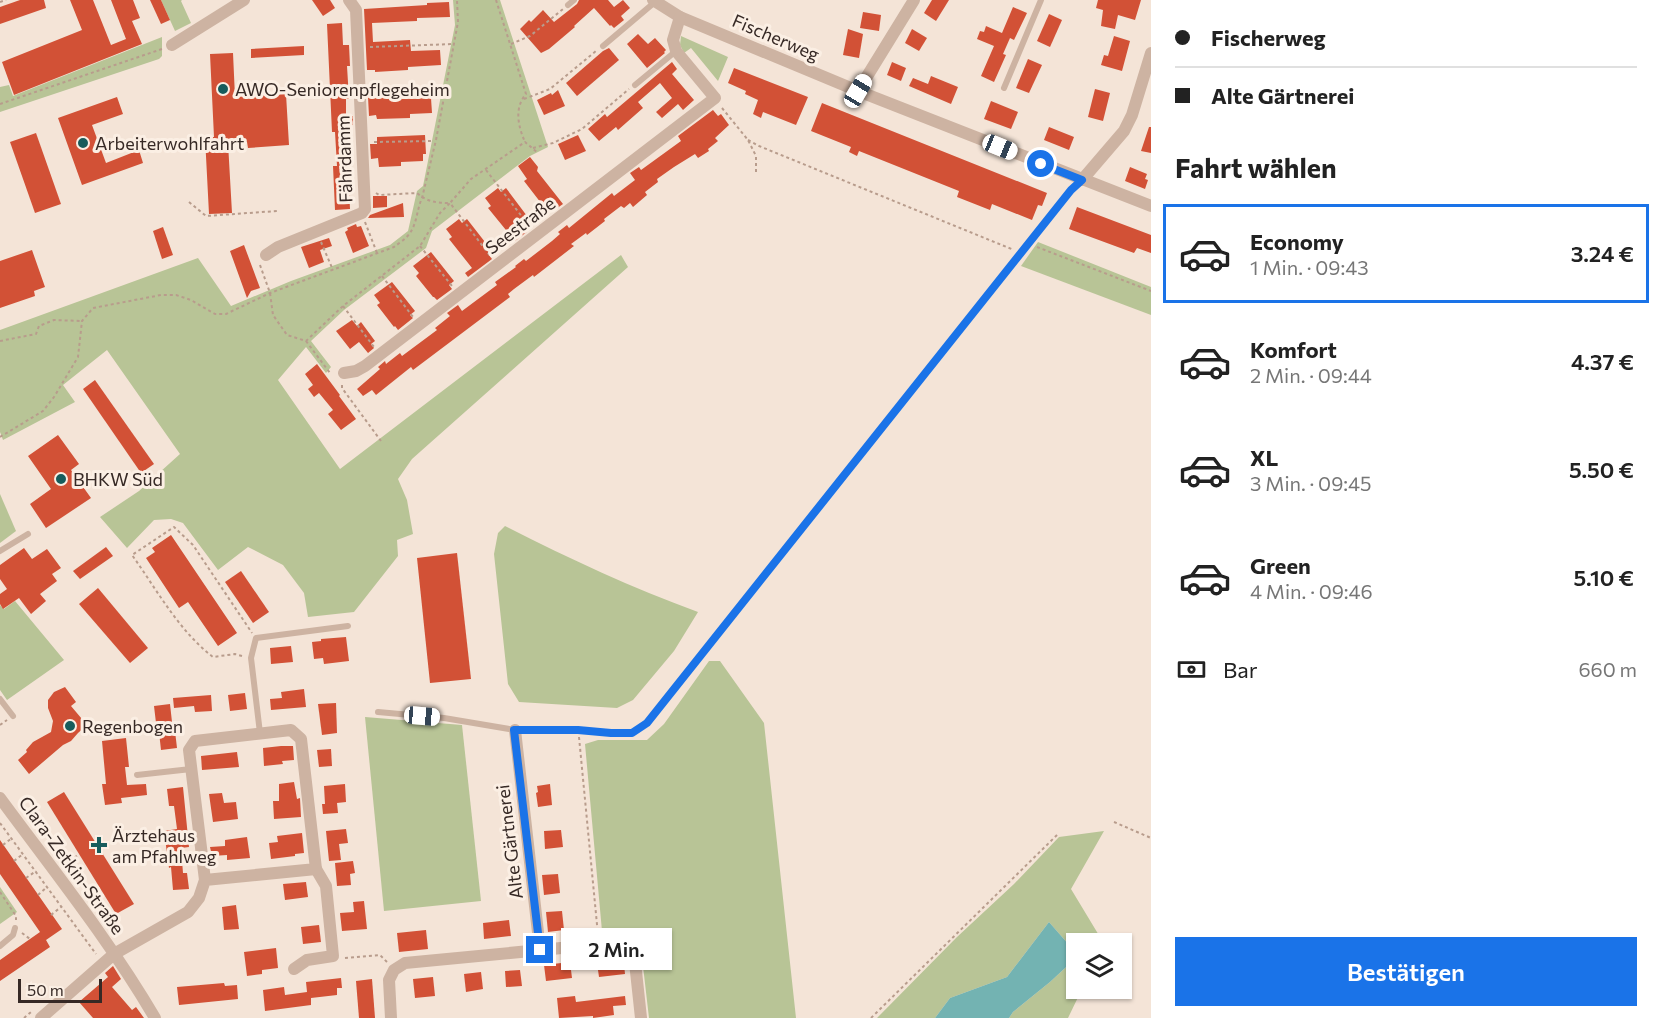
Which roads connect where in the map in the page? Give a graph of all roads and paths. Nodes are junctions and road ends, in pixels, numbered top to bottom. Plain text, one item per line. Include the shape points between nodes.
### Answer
1 (6, 0) edge
2 (244, 0) edge
3 (349, 0) edge
4 (457, 0) edge
5 (496, 0) edge
6 (574, 0) edge
7 (914, 0) edge
8 (1041, 0) edge
9 (654, 1) edge
10 (0, 2) edge
11 (568, 5) joint
12 (680, 17) junction
13 (454, 44) junction
14 (172, 45) joint
15 (510, 45) junction
16 (603, 46) joint
17 (358, 47) junction
18 (676, 51) junction
19 (1151, 53) edge
20 (635, 85) joint
21 (1004, 88) dead end
22 (858, 91) junction
23 (445, 94) junction
24 (360, 96) junction
25 (715, 98) junction
26 (521, 100) junction
27 (0, 104) edge
28 (748, 140) junction
29 (435, 141) junction
30 (362, 142) junction
31 (525, 142) junction
32 (533, 148) junction
33 (537, 153) dead end
34 (486, 170) junction
35 (756, 174) dead end
36 (1082, 180) junction
37 (364, 194) junction
38 (422, 198) junction
39 (189, 202) dead end
40 (450, 203) junction
41 (1151, 206) edge
42 (277, 211) dead end
43 (362, 213) junction
44 (317, 231) junction
45 (536, 235) junction
46 (1029, 244) junction
47 (420, 246) junction
48 (377, 253) junction
49 (1022, 253) junction
50 (266, 255) joint
51 (497, 265) junction
52 (333, 270) junction
53 (382, 276) junction
54 (1151, 291) edge
55 (270, 293) junction
56 (458, 295) junction
57 (343, 306) junction
58 (82, 321) junction
59 (419, 325) junction
60 (0, 341) edge
61 (306, 341) junction
62 (380, 355) junction
63 (344, 373) junction
64 (0, 437) edge
65 (381, 441) dead end
66 (28, 534) dead end
67 (0, 551) edge
68 (348, 627) dead end
69 (256, 638) junction
70 (251, 658) junction
71 (0, 699) edge
72 (378, 712) dead end
73 (13, 716) dead end
74 (514, 730) junction
75 (578, 730) junction
76 (260, 733) junction
77 (191, 769) junction
78 (137, 775) dead end
79 (0, 798) edge
80 (1114, 822) dead end
81 (0, 823) edge
82 (4, 828) junction
83 (0, 831) edge
84 (1059, 832) dead end
85 (12, 838) junction
86 (1151, 838) edge
87 (3, 845) dead end
88 (23, 854) junction
89 (15, 861) dead end
90 (316, 869) junction
91 (36, 871) junction
92 (26, 878) dead end
93 (205, 880) junction
94 (47, 887) junction
95 (0, 892) edge
96 (38, 895) dead end
97 (61, 907) junction
98 (51, 915) dead end
99 (15, 928) joint
100 (599, 944) junction
101 (0, 946) edge
102 (540, 950) junction
103 (114, 954) junction
104 (333, 956) junction
105 (102, 963) junction
106 (294, 969) dead end
107 (394, 970) junction
108 (42, 1018) edge
109 (155, 1018) edge
110 (391, 1018) edge
111 (641, 1018) edge
112 (871, 1018) edge

1 - 10 path
2 - 14 street
3 - 17 street, Fährdamm via 356,10
4 - 13 path
5 - 15 path
6 - 11 lane
7 - 22 street
8 - 21 lane
9 - 12 street, Fischerweg
9 - 16 lane
11 - 15 path via 530,36
12 - 18 street via 673,40
12 - 22 street, Fischerweg
13 - 17 path
13 - 23 path
14 - 27 path
15 - 26 path via 526,94
16 - 26 path via 550,89
17 - 24 street, Fährdamm
18 - 20 lane
18 - 25 street
19 - 36 street via 1124,131
20 - 32 path via 582,129
22 - 36 street, Fischerweg
23 - 24 path
23 - 29 path
24 - 30 street, Fährdamm
25 - 28 path
25 - 45 street, Seestraße
26 - 31 path via 518,117
28 - 35 path via 756,156
28 - 49 path
29 - 30 path
29 - 38 path
30 - 37 street, Fährdamm
31 - 32 path
31 - 34 path
32 - 33 path
34 - 40 path via 471,178
34 - 45 path
36 - 41 street, Fischerweg
36 - 46 lane
37 - 38 path via 417,193
37 - 43 street, Fährdamm
38 - 40 path
38 - 48 path via 410,233 394,247
39 - 42 path via 206,216
40 - 47 path
40 - 51 path
43 - 44 street, Fährdamm
43 - 48 path
44 - 50 street, Fährdamm
44 - 52 path
45 - 51 street, Seestraße
46 - 49 lane
46 - 54 path
47 - 53 path
47 - 56 path
48 - 52 path
49 - 75 lane via 647,723 632,733
50 - 55 path via 259,263
51 - 56 street, Seestraße
52 - 55 path
53 - 57 path
53 - 59 path
55 - 58 path via 220,315 176,295 160,295 93,308
55 - 61 path via 273,315 287,335
56 - 59 street, Seestraße
57 - 61 path
57 - 62 path
58 - 60 path via 54,320 39,326 36,334
58 - 64 path via 78,357 54,397 43,411
59 - 62 street, Seestraße
61 - 63 path via 330,372
62 - 63 street, Seestraße via 356,371
63 - 65 path via 342,388
66 - 67 lane
68 - 69 lane
69 - 70 lane
69 - 70 path via 193,544 174,527 132,555 200,647 213,657 235,654
70 - 76 lane
71 - 73 lane
72 - 74 lane
74 - 75 lane
74 - 102 street, Alte Gärtnerei
75 - 100 path
76 - 77 street via 195,741 189,750
76 - 90 street via 291,730 301,739
77 - 78 lane
77 - 93 street
79 - 103 street, Clara-Zetkin-Straße
80 - 86 path
81 - 82 path
82 - 83 path
82 - 85 path
84 - 112 path
85 - 87 path
85 - 88 path
88 - 89 path
88 - 91 path
90 - 93 street
90 - 104 street via 326,886
91 - 92 path
91 - 94 path
93 - 103 street via 199,898 188,912
94 - 96 path
94 - 97 path
95 - 99 path via 16,916
97 - 98 path
97 - 105 path
99 - 101 lane
100 - 102 street
100 - 111 street via 630,945
102 - 107 street via 405,963
103 - 105 street
103 - 109 street, Clara-Zetkin-Straße
104 - 106 street via 307,960
104 - 107 path via 381,955
105 - 108 street
107 - 110 street via 389,980

